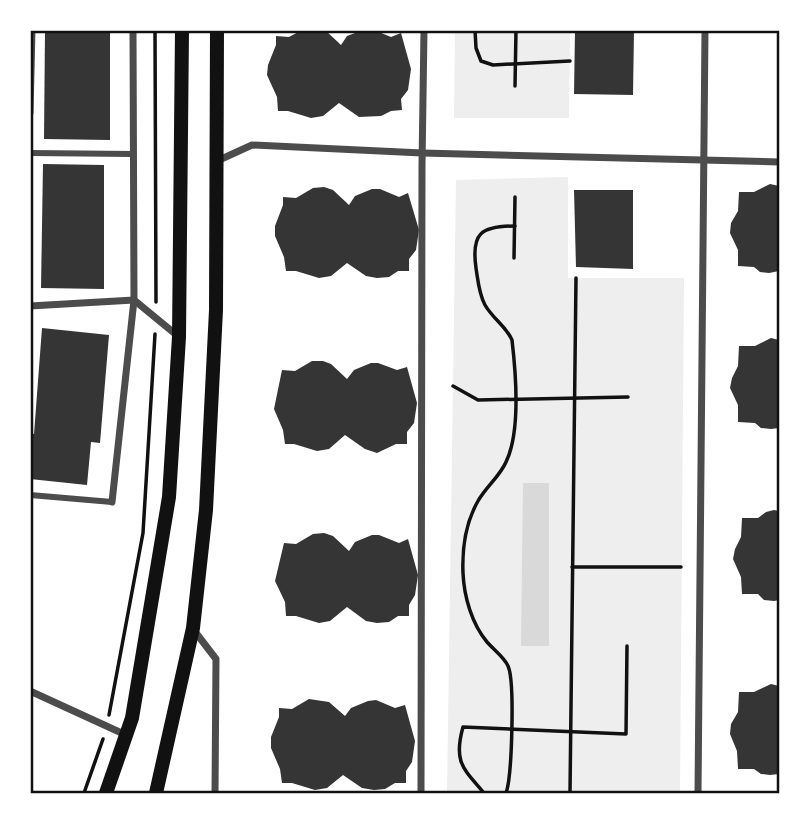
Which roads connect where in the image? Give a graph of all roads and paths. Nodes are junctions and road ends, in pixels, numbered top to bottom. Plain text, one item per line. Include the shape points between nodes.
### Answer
1 (32, 30) edge
2 (132, 30) edge
3 (155, 30) edge
4 (182, 30) edge
5 (217, 30) edge
6 (424, 30) edge
7 (475, 30) edge
8 (516, 30) edge
9 (705, 30) edge
10 (570, 61) dead end
11 (516, 64) junction
12 (515, 86) dead end
13 (30, 113) edge
14 (30, 153) edge
15 (422, 153) junction
16 (132, 154) junction
17 (702, 159) junction
18 (216, 161) junction
19 (779, 162) edge
20 (515, 197) dead end
21 (515, 226) junction
22 (514, 258) dead end
23 (576, 278) dead end
24 (134, 300) junction
25 (156, 303) dead end
26 (30, 306) edge
27 (156, 330) dead end
28 (178, 337) junction
29 (453, 386) dead end
30 (574, 397) junction
31 (628, 397) dead end
32 (515, 399) junction
33 (30, 495) edge
34 (113, 502) joint
35 (572, 567) junction
36 (681, 567) dead end
37 (193, 628) junction
38 (627, 646) dead end
39 (30, 691) edge
40 (110, 708) dead end
41 (511, 729) junction
42 (571, 732) junction
43 (105, 734) dead end
44 (126, 735) junction
45 (84, 793) edge
46 (106, 793) edge
47 (156, 793) edge
48 (215, 793) edge
49 (421, 793) edge
50 (484, 793) edge
51 (506, 793) edge
52 (570, 793) edge
53 (698, 793) edge

1 - 13 street
2 - 16 street
3 - 25 path
4 - 28 main road
5 - 18 main road
6 - 15 street
7 - 11 path via 481,61
8 - 11 path
9 - 17 street
10 - 11 path
11 - 12 path
14 - 16 street
15 - 17 street
15 - 18 street via 252,145
15 - 49 street
16 - 24 street
17 - 19 street
17 - 53 street
18 - 37 main road via 216,310 206,510
20 - 21 path
21 - 22 path
21 - 32 path via 483,231 474,249 481,297 512,340
23 - 30 path
24 - 26 street
24 - 28 street
24 - 34 street
27 - 40 path via 143,533
28 - 44 main road via 169,497
29 - 32 path via 478,400
30 - 31 path
30 - 32 path
30 - 35 path
32 - 41 path via 511,449 505,465 478,501 463,546 471,615 479,633 509,666
33 - 34 street
35 - 36 path
35 - 42 path
37 - 47 main road
37 - 48 street via 216,659
38 - 42 path via 626,734
39 - 44 street
41 - 42 path
41 - 50 path via 463,727 459,746 463,771
41 - 51 path
42 - 52 path
43 - 45 path
44 - 46 main road

